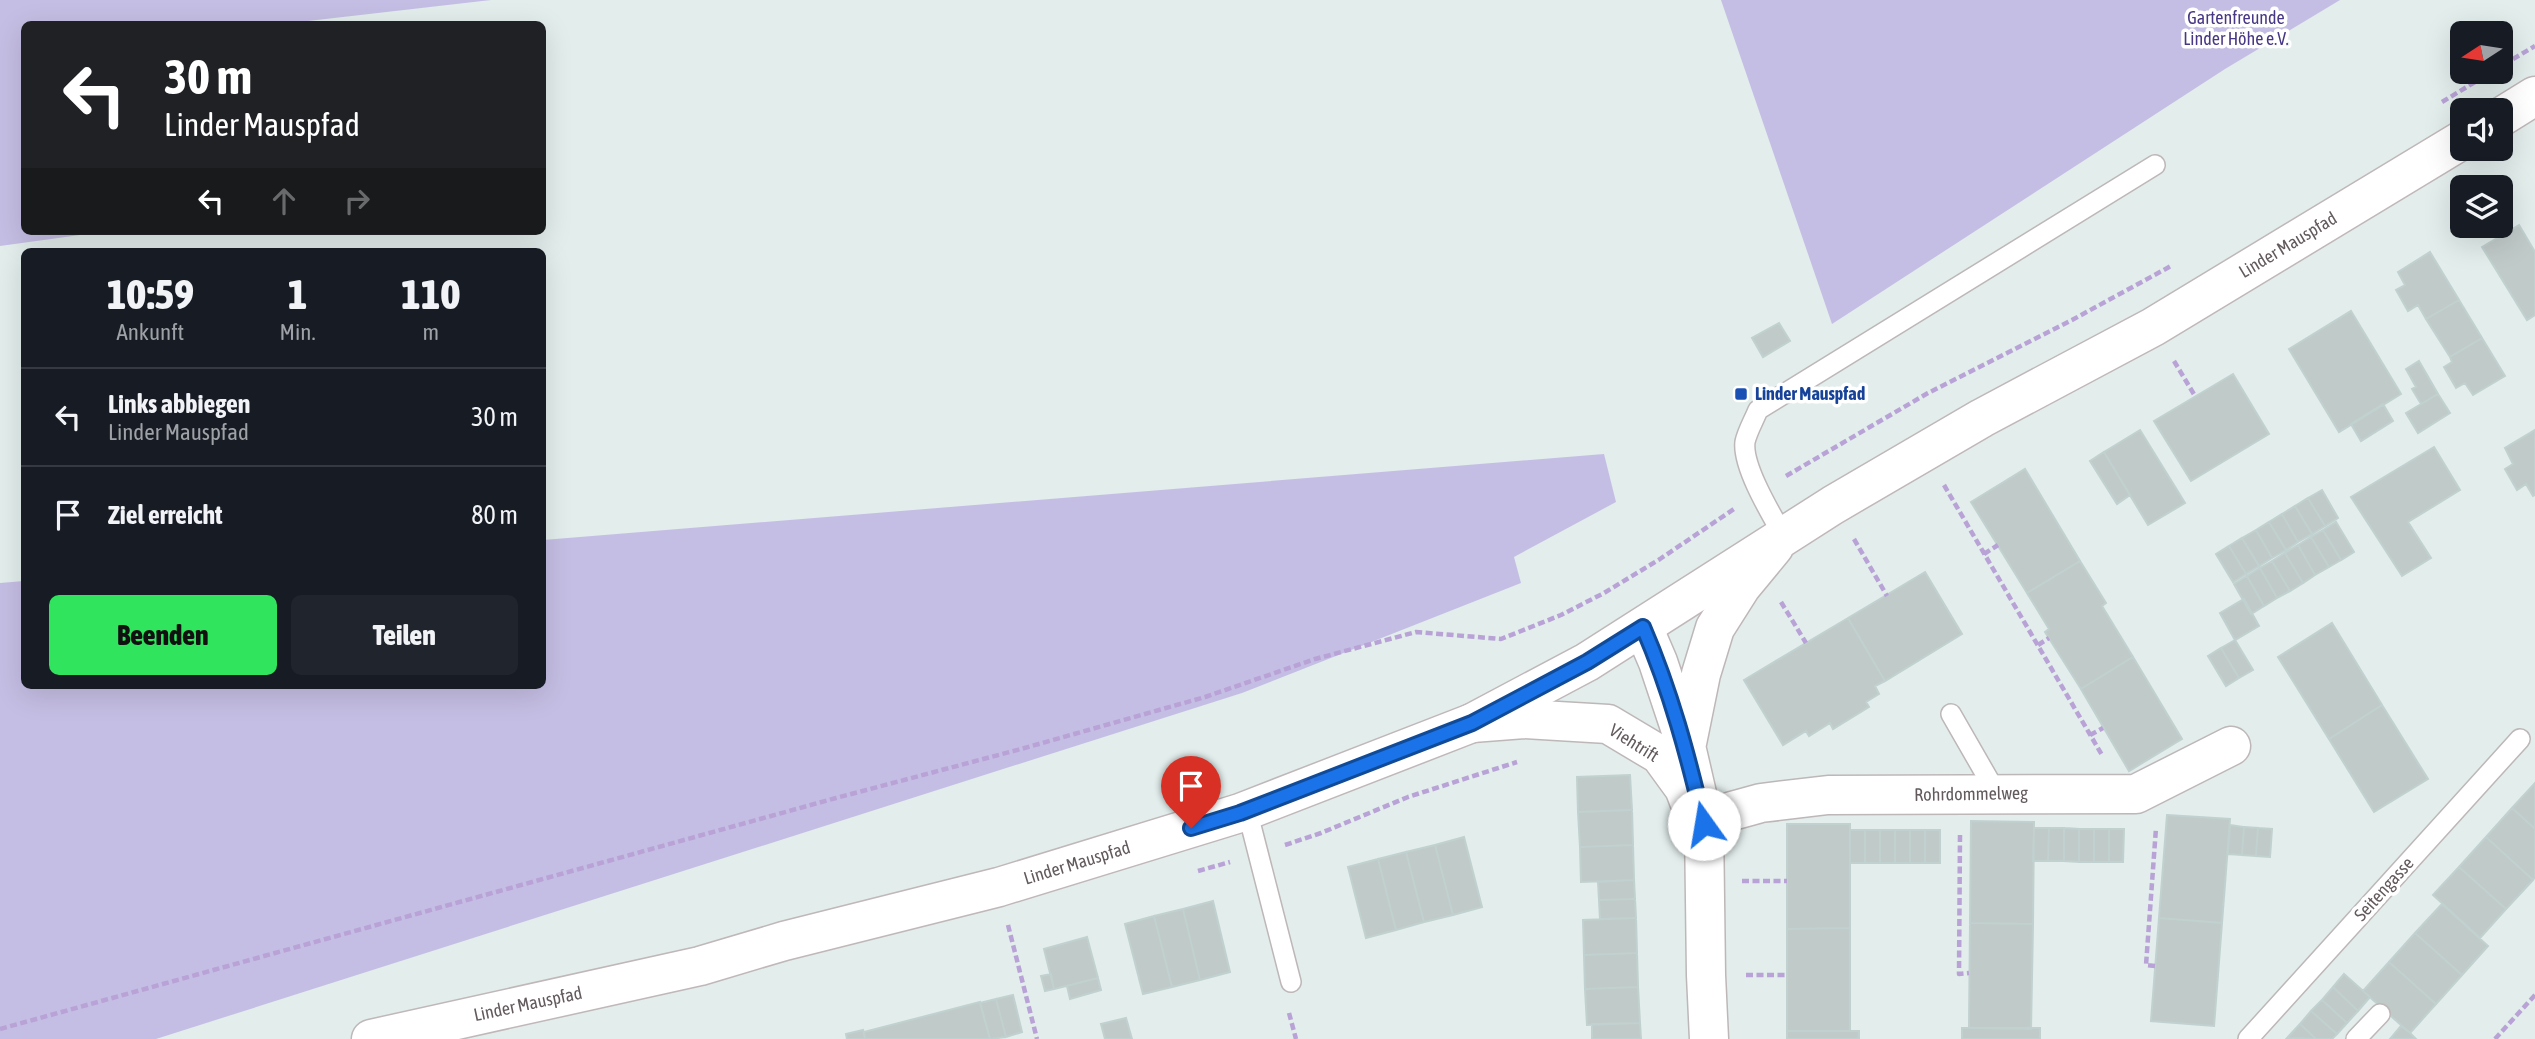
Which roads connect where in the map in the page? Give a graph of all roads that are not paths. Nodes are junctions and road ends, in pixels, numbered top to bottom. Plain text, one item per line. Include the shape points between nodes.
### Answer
1 (2535, 96) edge
2 (2513, 110) edge
3 (2450, 147) edge
4 (2155, 165) dead end
5 (1783, 535) junction
6 (1643, 627) junction
7 (1951, 714) dead end
8 (1472, 723) junction
9 (2521, 739) dead end
10 (1686, 746) junction
11 (2231, 746) dead end
12 (1997, 794) junction
13 (1247, 810) junction
14 (1705, 833) junction
15 (1291, 982) dead end
16 (2380, 1014) dead end
17 (371, 1039) edge
18 (1709, 1039) edge
19 (2248, 1039) edge
20 (2357, 1039) edge

1 - 2 street
3 - 5 street, Linder Mauspfad via 2153,327 1924,451
4 - 5 lane via 1758,410 1745,443 1759,492
5 - 6 street, Linder Mauspfad
5 - 10 street, Viehtrift via 1741,586 1715,628
6 - 8 street, Linder Mauspfad
6 - 10 street, Viehtrift
7 - 12 lane
8 - 13 street, Linder Mauspfad
8 - 14 street, Viehtrift via 1524,719 1608,724 1660,755 1684,788
9 - 19 lane, Seitengasse
10 - 14 street, Viehtrift
11 - 12 street, Rohrdommelweg via 2136,794
12 - 14 street, Rohrdommelweg via 1828,795 1761,803 1732,811
13 - 15 lane
13 - 17 street, Linder Mauspfad via 999,887 700,966
14 - 18 street, Viehtrift
16 - 20 lane

